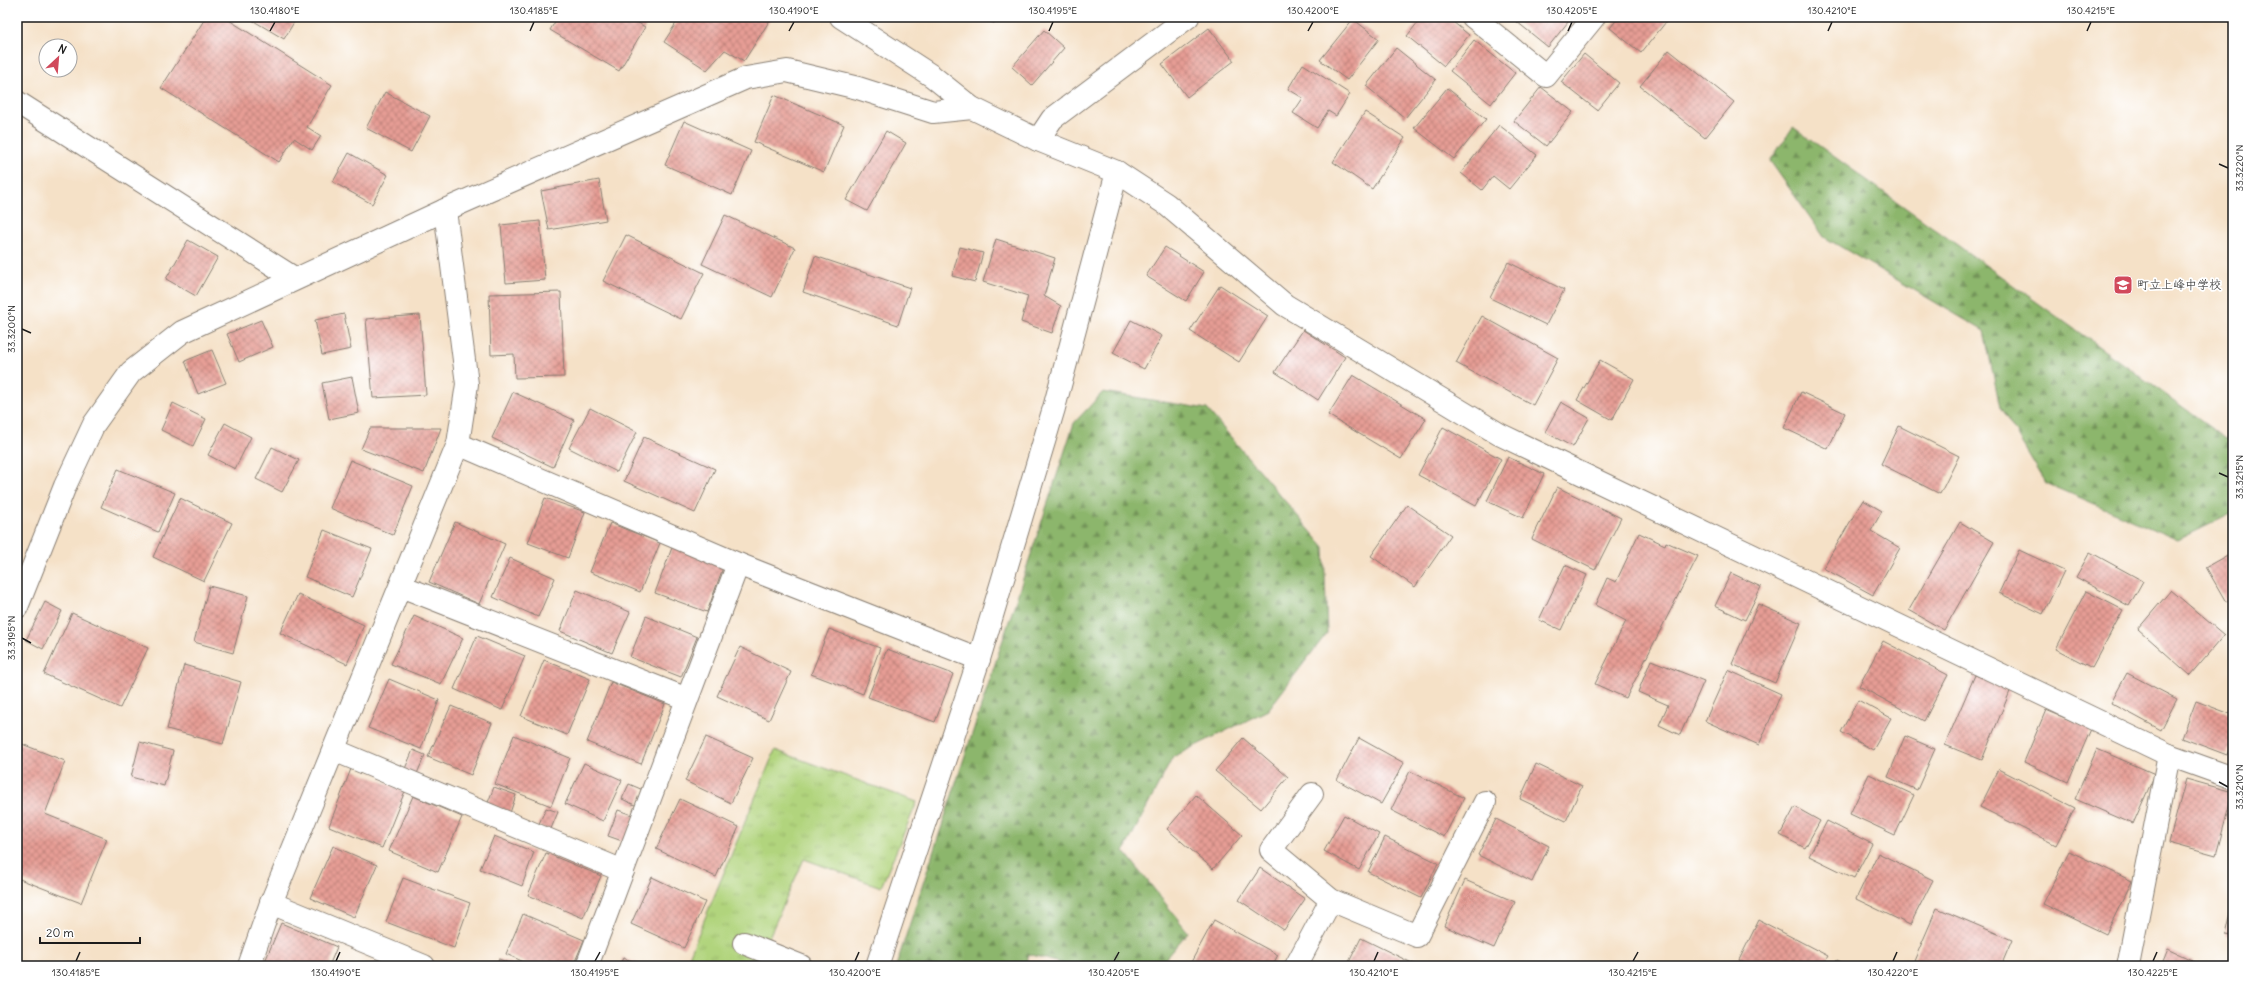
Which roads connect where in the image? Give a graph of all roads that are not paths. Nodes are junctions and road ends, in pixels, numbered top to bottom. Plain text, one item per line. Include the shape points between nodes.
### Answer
1 (841, 17) edge
2 (1188, 17) edge
3 (1473, 17) edge
4 (1594, 17) edge
5 (17, 102) edge
6 (972, 108) junction
7 (1038, 140) junction
8 (1116, 172) junction
9 (445, 210) junction
10 (294, 278) junction
11 (458, 444) junction
12 (738, 564) junction
13 (401, 586) junction
14 (17, 608) edge
15 (979, 659) junction
16 (687, 699) junction
17 (334, 750) junction
18 (2169, 755) junction
19 (2233, 778) edge
20 (1312, 794) dead end
21 (1485, 802) dead end
22 (623, 871) junction
23 (1331, 900) junction
24 (271, 903) junction
25 (744, 943) dead end
26 (249, 966) edge
27 (424, 966) edge
28 (587, 966) edge
29 (801, 966) edge
30 (877, 966) edge
31 (1296, 966) edge
32 (2128, 966) edge

1 - 6 street via 932,76
2 - 7 street via 1052,119
3 - 4 street via 1546,76
5 - 10 street
6 - 7 street
6 - 9 street via 933,112 858,88 787,71 746,78
7 - 8 street
8 - 15 street via 1054,408
8 - 18 street via 1166,204 1285,305 1499,434
9 - 10 street
9 - 11 street via 467,384
10 - 14 street via 182,332 131,372 94,424 65,486
11 - 12 street
11 - 13 street
12 - 15 street
12 - 16 street
13 - 16 street
13 - 17 street
15 - 30 street
16 - 22 street
17 - 22 street
17 - 24 street
18 - 19 street
18 - 32 street
20 - 23 street via 1271,850
21 - 23 street via 1417,936
22 - 28 street
23 - 31 street
24 - 26 street
24 - 27 street
25 - 29 street

